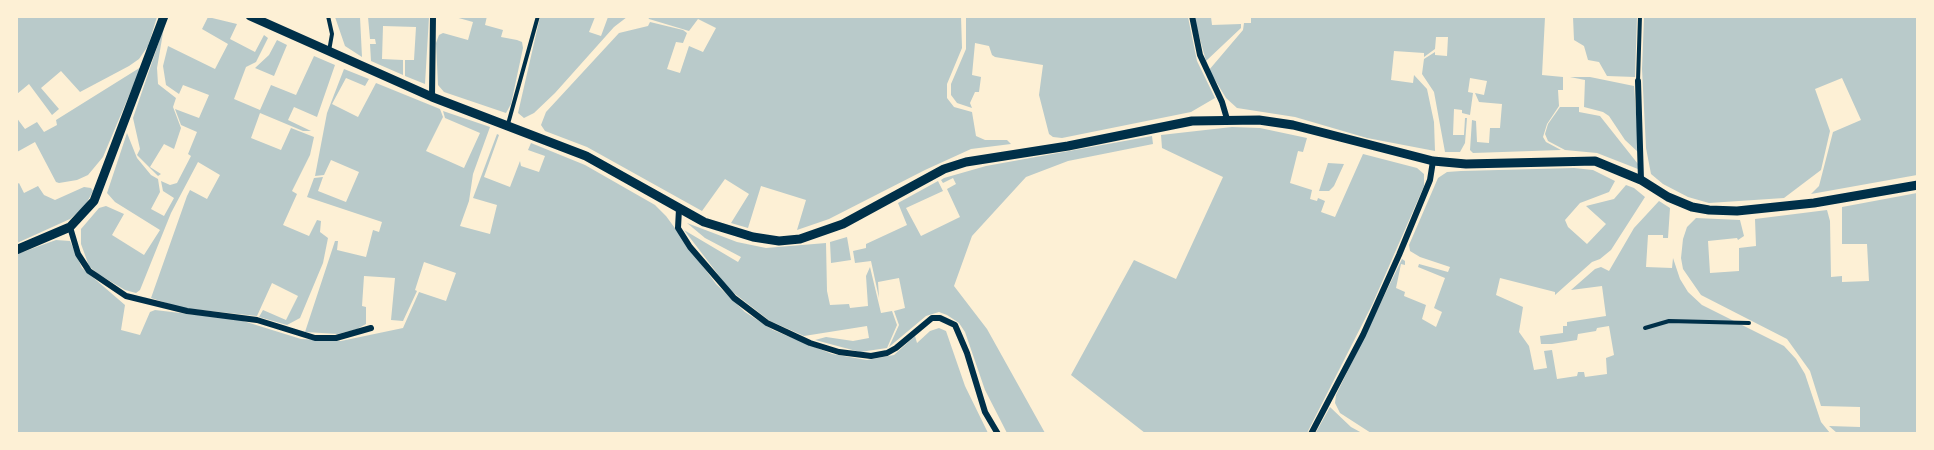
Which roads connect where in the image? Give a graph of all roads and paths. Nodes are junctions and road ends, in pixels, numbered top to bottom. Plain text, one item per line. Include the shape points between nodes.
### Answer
1 (164, 16) edge
2 (250, 16) edge
3 (328, 16) edge
4 (433, 16) edge
5 (538, 16) edge
6 (1192, 16) edge
7 (1640, 16) edge
8 (329, 51) junction
9 (1638, 81) joint
10 (432, 97) junction
11 (1227, 119) junction
12 (508, 124) junction
13 (1433, 161) junction
14 (1641, 180) junction
15 (1917, 185) edge
16 (679, 209) junction
17 (70, 227) junction
18 (16, 250) edge
19 (1749, 323) dead end
20 (371, 328) dead end
21 (1645, 328) dead end
22 (998, 434) edge
23 (1311, 434) edge

1 - 17 street via 100,191 86,213
2 - 8 street
3 - 8 lane via 332,34
4 - 10 street
5 - 12 lane
6 - 11 street via 1200,55
7 - 9 lane
8 - 10 street
9 - 14 street
10 - 12 street
11 - 13 street via 1293,125
11 - 16 street via 1191,121 966,162 944,169 843,224 800,239 753,237 704,222
12 - 16 street via 586,156
13 - 14 street via 1466,164 1582,159 1611,166
13 - 23 street via 1430,180 1386,285
14 - 15 street via 1692,207 1737,211 1814,203
16 - 22 street via 678,228 734,298 767,323 810,343 871,356 896,348 932,318 955,326 985,412
17 - 18 street
17 - 20 street via 78,255 88,271 126,296 167,308 257,320 315,338 336,338
19 - 21 lane via 1669,321

